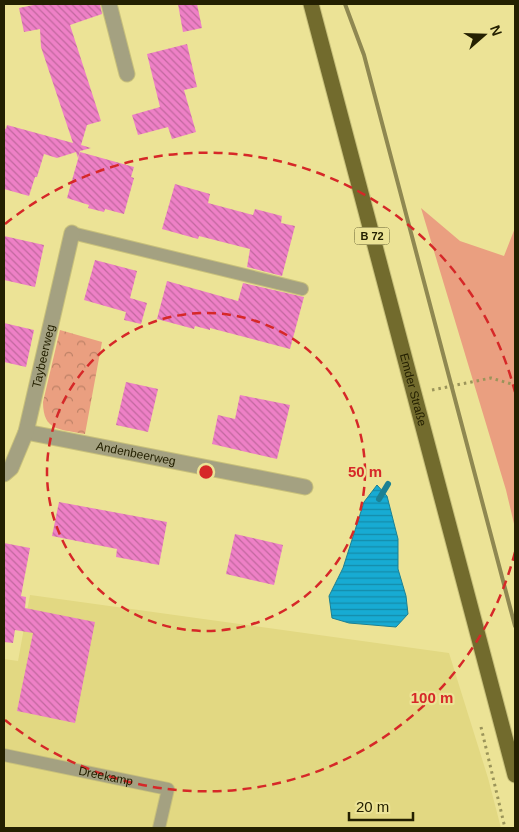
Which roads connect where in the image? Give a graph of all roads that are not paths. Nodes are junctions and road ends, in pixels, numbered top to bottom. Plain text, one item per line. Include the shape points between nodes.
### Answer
1 (109, 4) edge
2 (311, 4) edge
3 (127, 74) dead end
4 (72, 232) joint
5 (302, 289) dead end
6 (26, 432) junction
7 (4, 474) edge
8 (305, 487) dead end
9 (4, 755) edge
10 (515, 775) edge
11 (159, 828) edge

1 - 3 street
2 - 10 main road, Emder Straße / B 72
4 - 5 lane
4 - 6 street, Taybeerweg
6 - 7 street, Taybeerweg via 11,468
6 - 8 street, Andenbeerweg
9 - 11 lane, Dreekamp via 168,789

